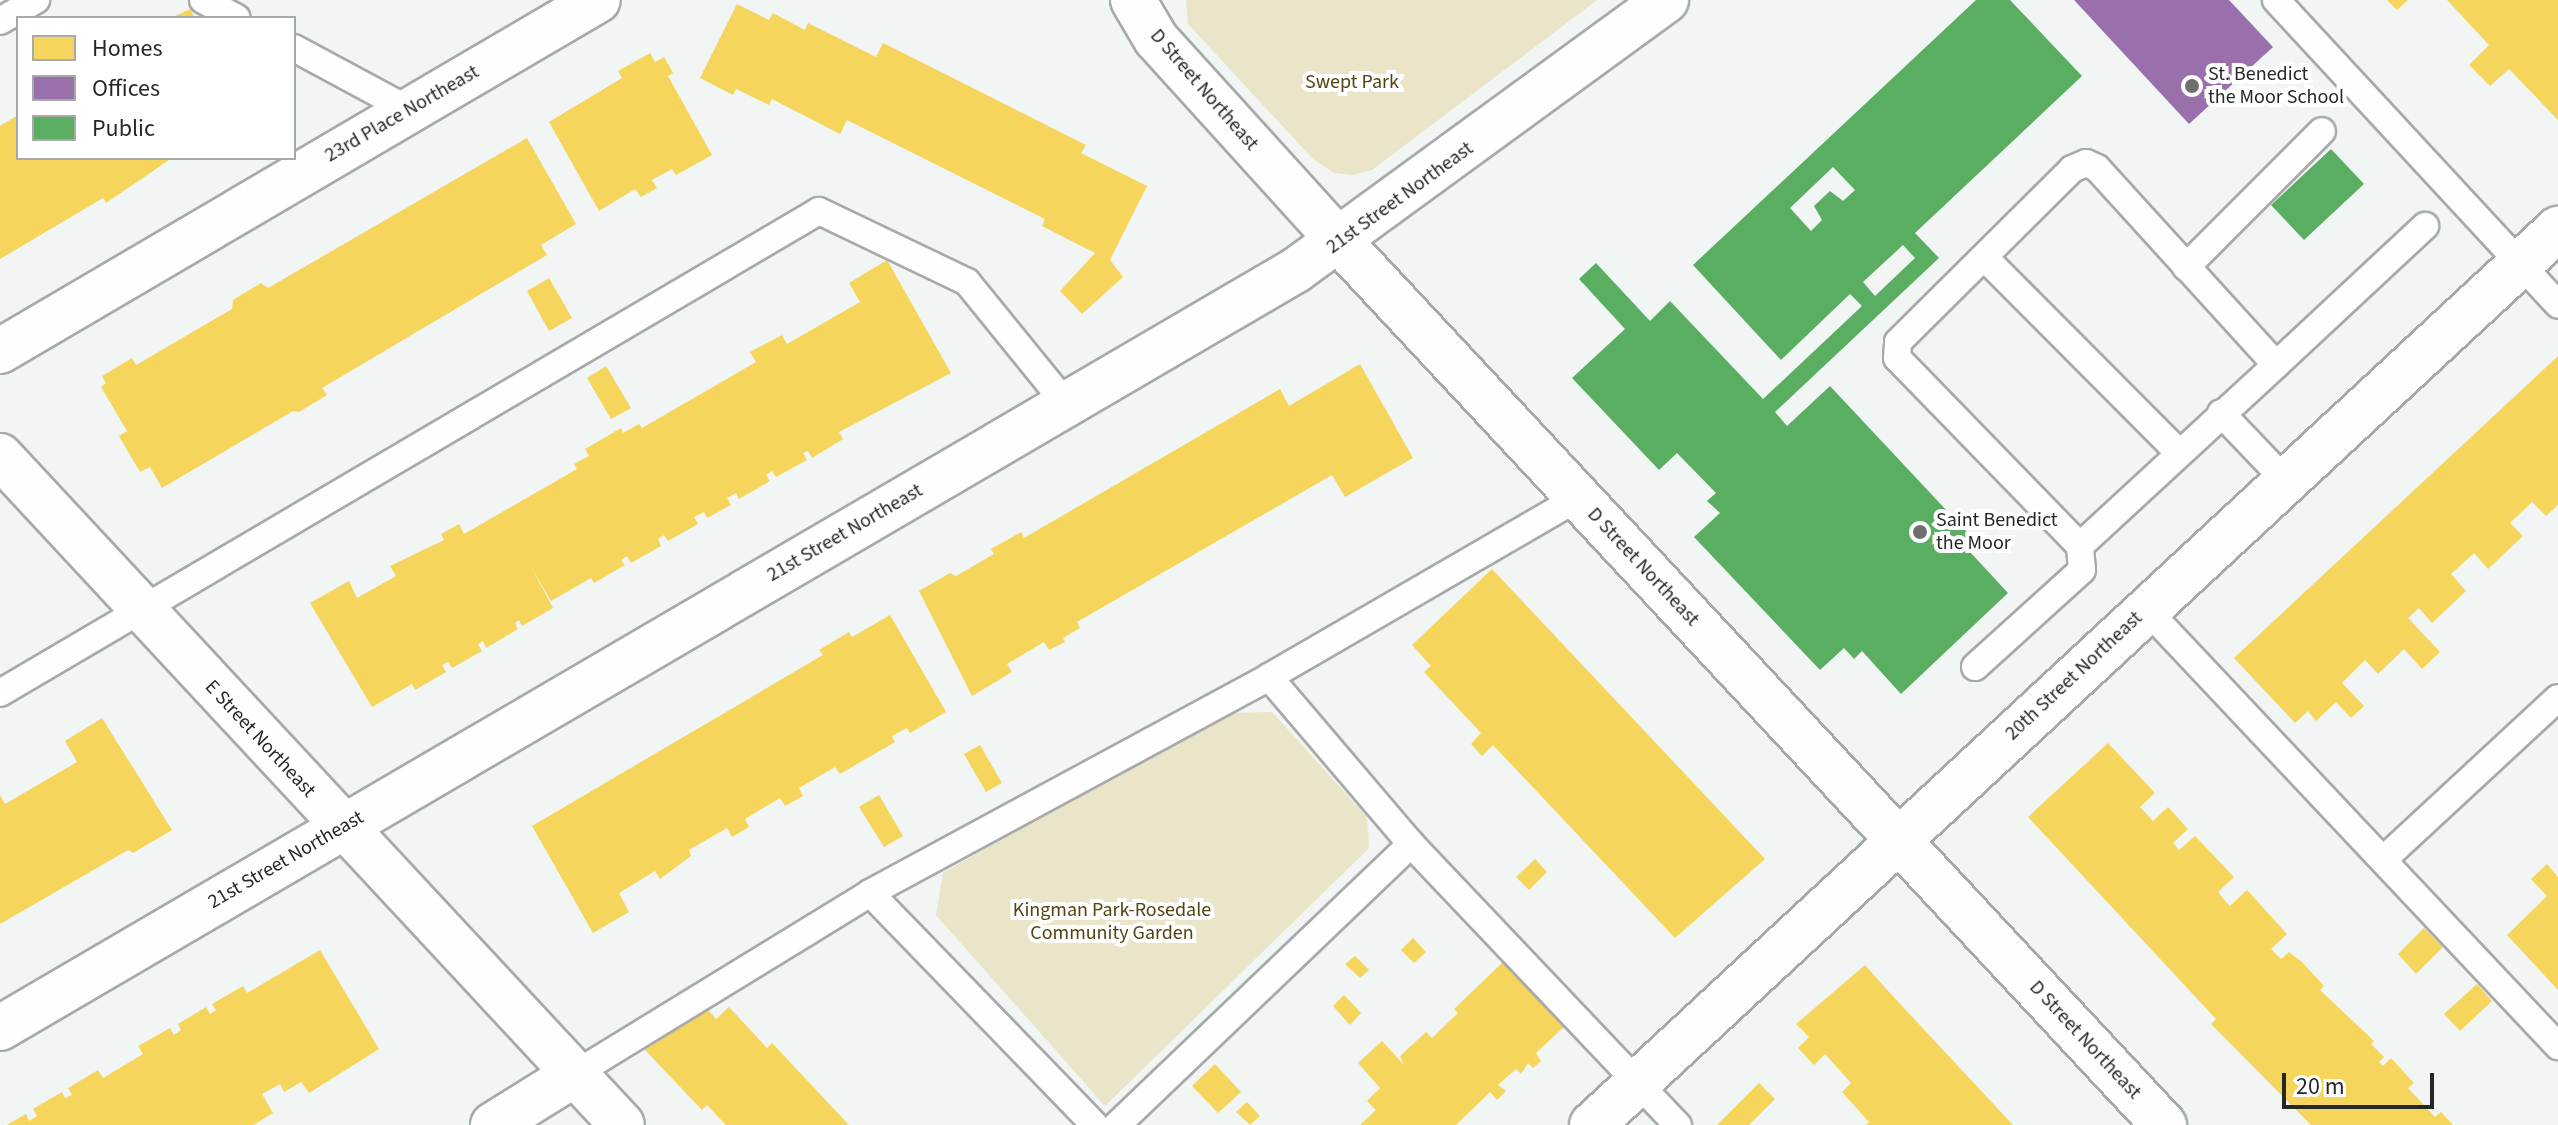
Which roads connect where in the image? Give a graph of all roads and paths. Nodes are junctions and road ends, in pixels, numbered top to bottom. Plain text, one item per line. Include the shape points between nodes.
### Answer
1 (36, 0) edge
2 (203, 0) edge
3 (598, 0) edge
4 (1133, 0) edge
5 (1666, 0) edge
6 (2276, 0) edge
7 (233, 16) edge
8 (0, 21) edge
9 (296, 49) edge
10 (409, 110) junction
11 (2322, 131) dead end
12 (2425, 226) dead end
13 (2558, 229) edge
14 (1340, 242) junction
15 (1984, 257) junction
16 (2521, 263) junction
17 (2186, 267) junction
18 (2558, 304) edge
19 (0, 351) edge
20 (2276, 365) junction
21 (1066, 404) junction
22 (2221, 413) junction
23 (2179, 453) junction
24 (0, 456) edge
25 (2286, 481) junction
26 (1578, 498) junction
27 (2080, 546) junction
28 (141, 609) junction
29 (2146, 609) junction
30 (1975, 667) dead end
31 (1269, 677) junction
32 (0, 693) edge
33 (2558, 698) edge
34 (342, 828) junction
35 (1897, 839) junction
36 (1411, 844) junction
37 (2383, 860) junction
38 (870, 893) junction
39 (0, 1028) edge
40 (2558, 1046) edge
41 (575, 1074) junction
42 (1639, 1081) junction
43 (493, 1125) edge
44 (622, 1125) edge
45 (1095, 1125) edge
46 (1117, 1125) edge
47 (1592, 1125) edge
48 (1678, 1125) edge
49 (2164, 1125) edge

1 - 8 lane
2 - 7 lane
3 - 10 street, 23rd Place Northeast
4 - 14 street, D Street Northeast via 1162,46
5 - 14 street, 21st Street Northeast
6 - 16 lane
9 - 10 lane
10 - 19 street, 23rd Place Northeast
11 - 17 lane
12 - 20 lane
13 - 16 street, 20th Street Northeast
14 - 21 street, 21st Street Northeast
14 - 26 street, D Street Northeast
15 - 17 lane via 2072,169 2086,163 2097,168
15 - 23 lane
15 - 27 lane via 1898,342 1897,358
16 - 18 lane
16 - 25 street, 20th Street Northeast
17 - 20 lane
20 - 22 lane
21 - 28 lane via 967,282 819,211
21 - 34 street, 21st Street Northeast
22 - 23 lane
22 - 25 lane
23 - 27 lane
24 - 28 street, E Street Northeast
25 - 29 street, 20th Street Northeast
26 - 31 lane
26 - 35 street, D Street Northeast
27 - 30 lane via 2082,570
28 - 32 lane
28 - 34 street, E Street Northeast
29 - 35 street, 20th Street Northeast
29 - 37 lane
31 - 36 lane
31 - 38 lane
33 - 37 lane
34 - 39 street, 21st Street Northeast
34 - 41 street, E Street Northeast
35 - 42 street, 20th Street Northeast
35 - 49 street, D Street Northeast
36 - 42 lane
36 - 46 lane
37 - 40 lane
38 - 41 lane
38 - 45 lane
41 - 43 street
41 - 44 street, E Street Northeast
42 - 47 street, 20th Street Northeast
42 - 48 lane

